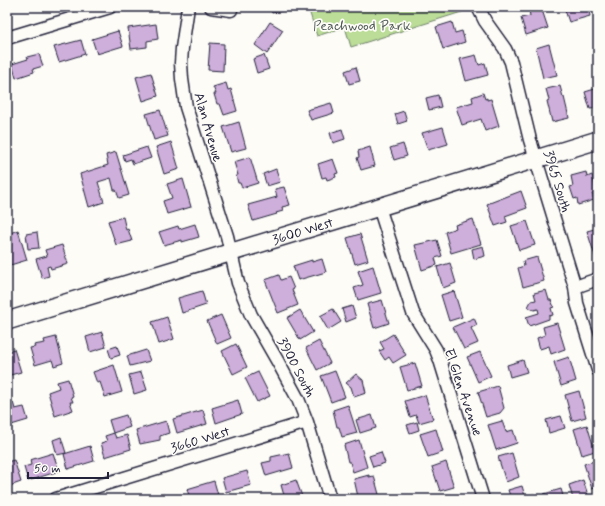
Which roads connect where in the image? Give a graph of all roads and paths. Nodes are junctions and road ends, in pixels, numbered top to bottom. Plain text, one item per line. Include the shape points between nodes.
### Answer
1 (110, 7) edge
2 (188, 7) edge
3 (211, 7) edge
4 (478, 7) edge
5 (231, 10) dead end
6 (7, 38) edge
7 (598, 140) edge
8 (536, 159) junction
9 (379, 207) junction
10 (230, 253) junction
11 (598, 280) edge
12 (574, 287) junction
13 (7, 321) edge
14 (598, 370) edge
15 (307, 422) junction
16 (56, 499) edge
17 (330, 499) edge
18 (483, 499) edge

1 - 6 street
2 - 10 street, Alan Avenue via 182,56 183,93
3 - 5 street
4 - 8 street, 3965 South via 511,62
7 - 8 street, 3600 West
8 - 9 street, 3600 West
8 - 12 street, 3965 South
9 - 10 street, 3600 West
9 - 18 street, El Glen Avenue via 413,313 440,360
10 - 13 street, 3600 West
10 - 15 street, 3900 South via 248,309 298,399
11 - 12 street
12 - 14 street, 3965 South
15 - 16 street, 3660 West
15 - 17 street, 3900 South

